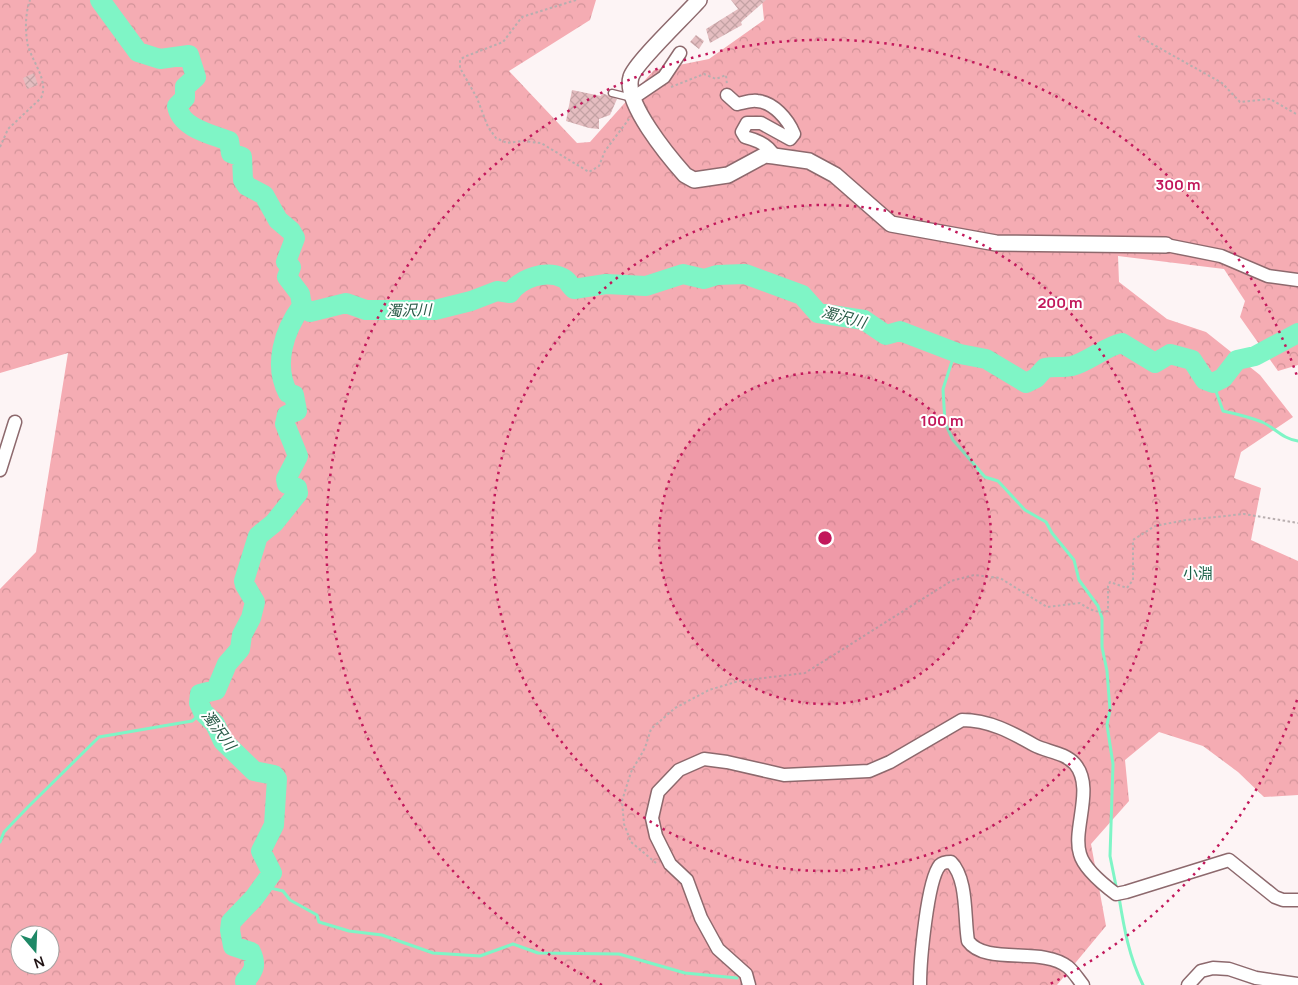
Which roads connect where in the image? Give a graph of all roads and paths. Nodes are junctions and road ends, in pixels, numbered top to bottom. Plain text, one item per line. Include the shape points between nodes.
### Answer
1 (30, 0) edge
2 (576, 0) edge
3 (699, 0) edge
4 (1138, 36) dead end
5 (680, 53) dead end
6 (668, 88) dead end
7 (612, 93) dead end
8 (727, 95) joint
9 (635, 104) junction
10 (1298, 115) edge
11 (0, 147) edge
12 (774, 156) junction
13 (1166, 245) joint
14 (1298, 280) edge
15 (15, 422) dead end
16 (0, 470) edge
17 (1298, 524) edge
18 (670, 864) junction
19 (1298, 900) edge
20 (1298, 984) edge
21 (749, 985) edge
22 (920, 985) edge
23 (1083, 985) edge
24 (1188, 985) edge

1 - 11 path via 27,8 28,46 44,91 41,98 8,129
2 - 9 path via 522,17 503,42 460,60 460,68 488,127 496,138 507,143 541,143 589,172 599,166
3 - 9 street via 651,50 631,77
4 - 10 path via 1222,83 1240,102 1270,99
5 - 9 street via 664,77
6 - 8 path via 704,74 716,79 726,75
7 - 9 lane
8 - 12 street via 737,104 755,100 762,102 782,115 794,134 790,139 761,123 747,123 742,132 745,137 758,140
9 - 12 street via 678,167 694,180 728,175 765,155
12 - 13 street via 809,162 836,175 891,224 996,244
13 - 14 street via 1221,256 1268,276
15 - 16 street
17 - 18 path via 1244,514 1155,526 1132,540 1133,580 1127,588 1110,582 1108,611 1103,613 1080,603 1047,606 1000,578 974,575 951,581 805,673 739,681 709,690 675,708 651,729 622,801 624,824 631,842 658,864
18 - 19 street via 656,836 652,818 658,792 679,770 704,759 784,775 869,771 962,720 975,720 1005,730 1037,747 1062,754 1074,764 1082,776 1079,852 1082,861 1116,894 1229,860 1275,897
18 - 21 street via 687,880 701,918 718,949 746,974
20 - 24 street via 1213,968 1201,971
22 - 23 street via 920,959 934,881 940,865 945,862 951,862 957,868 968,941 972,946 985,952 1057,961 1068,967

